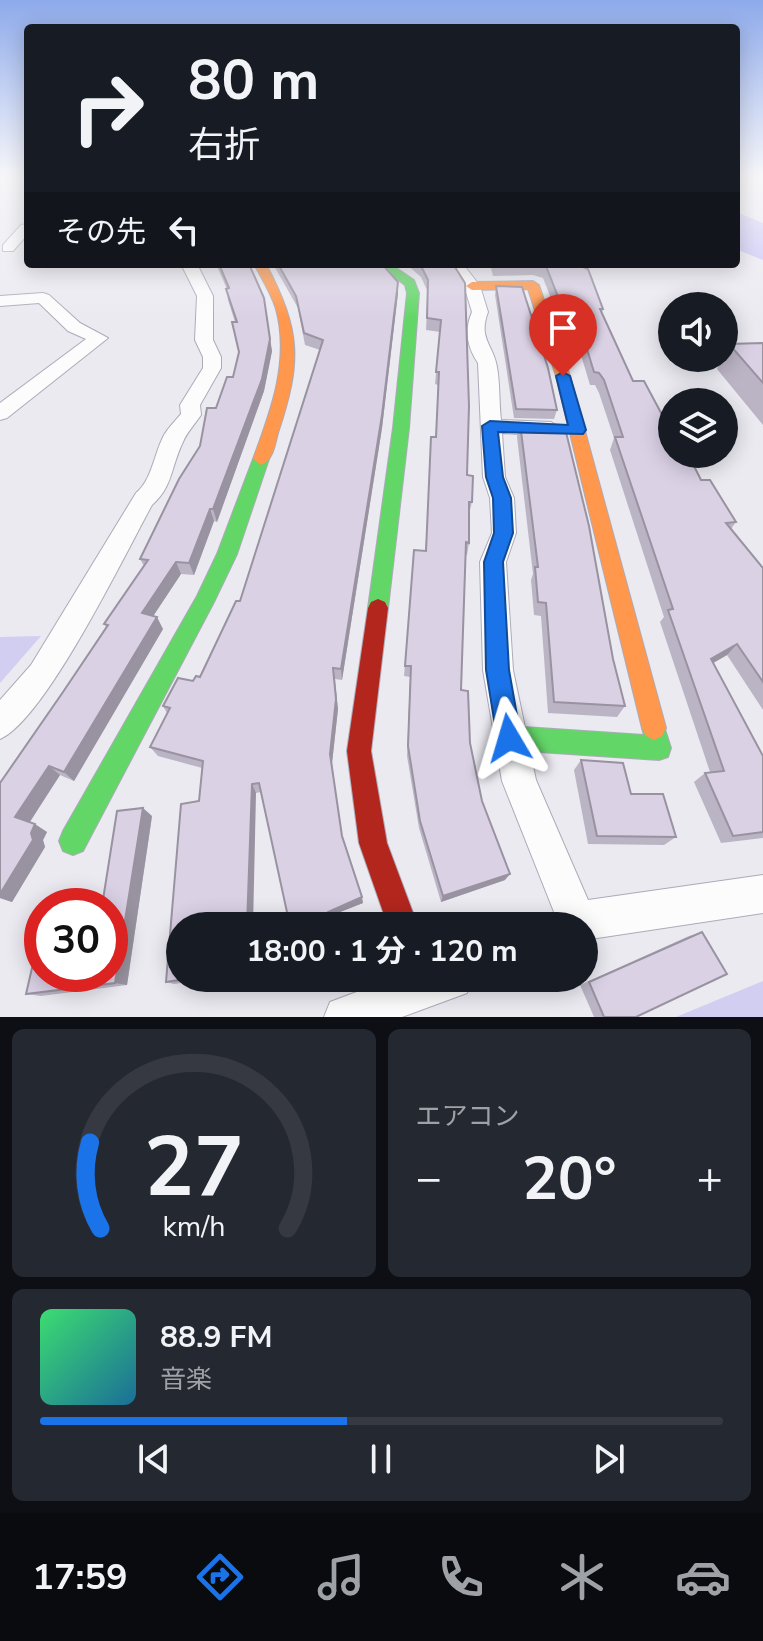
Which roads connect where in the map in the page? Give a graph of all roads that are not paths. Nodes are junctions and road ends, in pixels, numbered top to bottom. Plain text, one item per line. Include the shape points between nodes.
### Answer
1 (0, 228) edge
2 (24, 228) edge
3 (191, 268) edge
4 (262, 268) edge
5 (389, 268) edge
6 (458, 268) edge
7 (472, 286) junction
8 (0, 301) edge
9 (0, 413) edge
10 (490, 426) junction
11 (578, 430) junction
12 (0, 723) edge
13 (509, 738) junction
14 (73, 841) dead end
15 (763, 894) edge
16 (398, 912) edge
17 (568, 912) edge
18 (598, 920) edge
19 (408, 992) edge
20 (345, 1017) edge

1 - 2 street
3 - 12 street via 205,296 204,340 212,368 190,405 191,415 170,445 157,488 144,499 42,675
4 - 14 street via 282,309 289,351 264,451 204,602
5 - 16 street via 410,283 413,293 359,751 373,843
6 - 7 street
7 - 10 street via 480,312 474,326 487,363
7 - 11 street via 533,285
8 - 9 street via 43,298 74,327 99,338
10 - 11 street
10 - 13 street via 494,477 502,498 504,533 493,562 498,670
11 - 13 street via 659,748
13 - 17 street via 519,781
15 - 18 street
19 - 20 street

